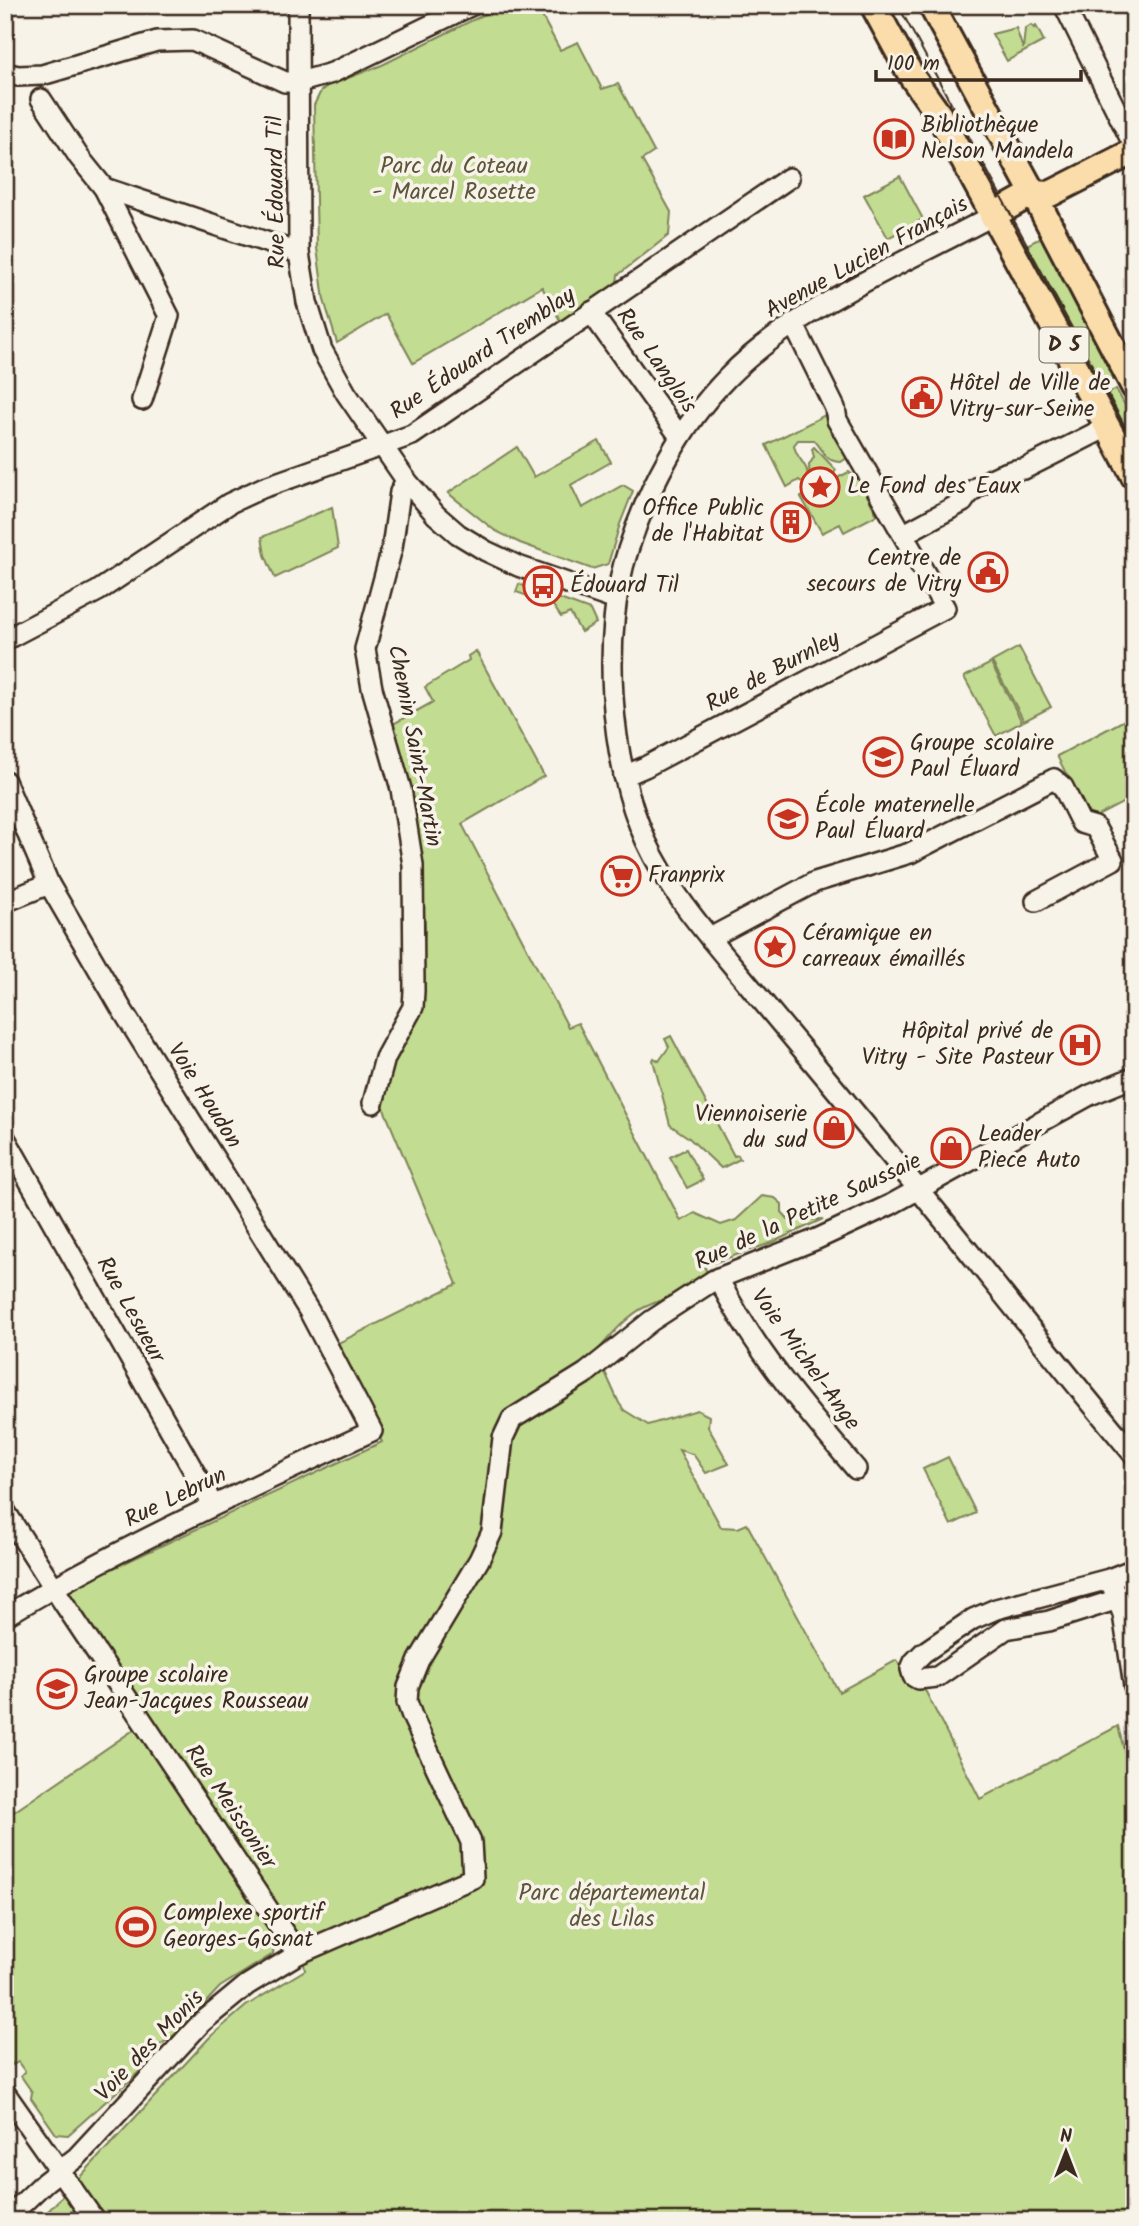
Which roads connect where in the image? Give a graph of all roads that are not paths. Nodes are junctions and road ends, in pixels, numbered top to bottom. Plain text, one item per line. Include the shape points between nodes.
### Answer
1 (298, 5) edge
2 (472, 5) edge
3 (873, 5) edge
4 (930, 5) edge
5 (1065, 5) edge
6 (5, 73) edge
7 (300, 82) junction
8 (41, 99) dead end
9 (1134, 148) edge
10 (789, 178) dead end
11 (104, 188) junction
12 (1033, 193) junction
13 (992, 216) junction
14 (299, 253) junction
15 (591, 312) junction
16 (793, 323) junction
17 (1134, 387) edge
18 (142, 400) dead end
19 (1107, 428) junction
20 (680, 438) junction
21 (384, 446) junction
22 (1134, 476) edge
23 (406, 480) junction
24 (904, 534) junction
25 (616, 600) junction
26 (5, 640) edge
27 (624, 776) junction
28 (5, 781) edge
29 (49, 884) junction
30 (1035, 901) dead end
31 (5, 902) edge
32 (710, 938) junction
33 (1134, 1077) edge
34 (373, 1102) dead end
35 (5, 1138) edge
36 (918, 1191) junction
37 (718, 1278) junction
38 (373, 1431) joint
39 (1134, 1455) edge
40 (856, 1469) dead end
41 (213, 1505) junction
42 (5, 1511) edge
43 (1134, 1569) edge
44 (1109, 1578) junction
45 (54, 1587) junction
46 (1126, 1597) edge
47 (996, 1609) junction
48 (5, 1616) edge
49 (1006, 1629) junction
50 (1134, 1686) edge
51 (473, 1878) joint
52 (299, 1954) junction
53 (5, 2093) edge
54 (60, 2171) junction
55 (5, 2220) edge
56 (95, 2221) edge

1 - 7 street, Rue Édouard Til
2 - 7 street via 332,73
3 - 13 main road, D 5
4 - 12 main road, D 5
5 - 9 street
6 - 7 street via 43,75 157,41 193,40 285,82
7 - 14 street, Rue Édouard Til
8 - 11 street
9 - 12 main road via 1050,194
10 - 15 street, Rue Édouard Tremblay
11 - 14 street
11 - 18 street via 169,316
12 - 13 main road
12 - 17 main road, D 5
13 - 16 street, Avenue Lucien Français
13 - 19 main road, D 5
14 - 21 street, Rue Édouard Til via 307,302 322,350
15 - 20 street, Rue Langlois
15 - 21 street, Rue Édouard Tremblay via 412,435
16 - 20 street, Avenue Lucien Français via 726,379
16 - 24 street via 835,408 837,421
19 - 22 main road, D 5
19 - 24 street via 968,492 963,502
20 - 25 street, Avenue Lucien Français via 654,484 627,552
21 - 23 street, Rue Édouard Til
21 - 26 street, Rue Édouard Tremblay via 230,503 99,591
23 - 25 street, Rue Édouard Til via 451,528 486,551
23 - 34 street, Chemin Saint-Martin via 365,649 401,789 413,865 414,991 413,1007 385,1058
24 - 27 street, Rue de Burnley via 945,608
25 - 27 street, Avenue Lucien Français via 612,686
27 - 32 street, Avenue Lucien Français via 646,841 686,910
28 - 29 street, Voie Houdon
29 - 31 street
29 - 38 street, Voie Houdon via 121,1009 309,1311
30 - 32 street via 1113,860 1096,827 1082,823 1054,779 910,853 814,882
32 - 36 street, Avenue Lucien Français
33 - 36 street, Rue de la Petite Saussaie via 1090,1095
35 - 41 street, Rue Lesueur
36 - 37 street, Rue de la Petite Saussaie via 817,1239
36 - 39 street, Avenue Lucien Français
37 - 40 street, Voie Michel-Ange via 769,1361
37 - 51 street, Rue de la Petite Saussaie via 651,1321 586,1373 512,1419 505,1430 492,1532 408,1687 412,1716 471,1842
38 - 41 street, Rue Lebrun
41 - 45 street, Rue Lebrun
42 - 45 street, Rue Meissonier
43 - 44 street
44 - 46 street
44 - 47 street
45 - 48 street, Rue Lebrun
45 - 52 street, Rue Meissonier
46 - 49 street
46 - 50 street
47 - 49 street
47 - 49 street via 923,1653 914,1662 913,1676 937,1677
51 - 52 street, Voie des Monis
52 - 54 street, Voie des Monis via 247,1985 201,2023
53 - 54 street
54 - 55 street, Voie des Monis
54 - 56 street

